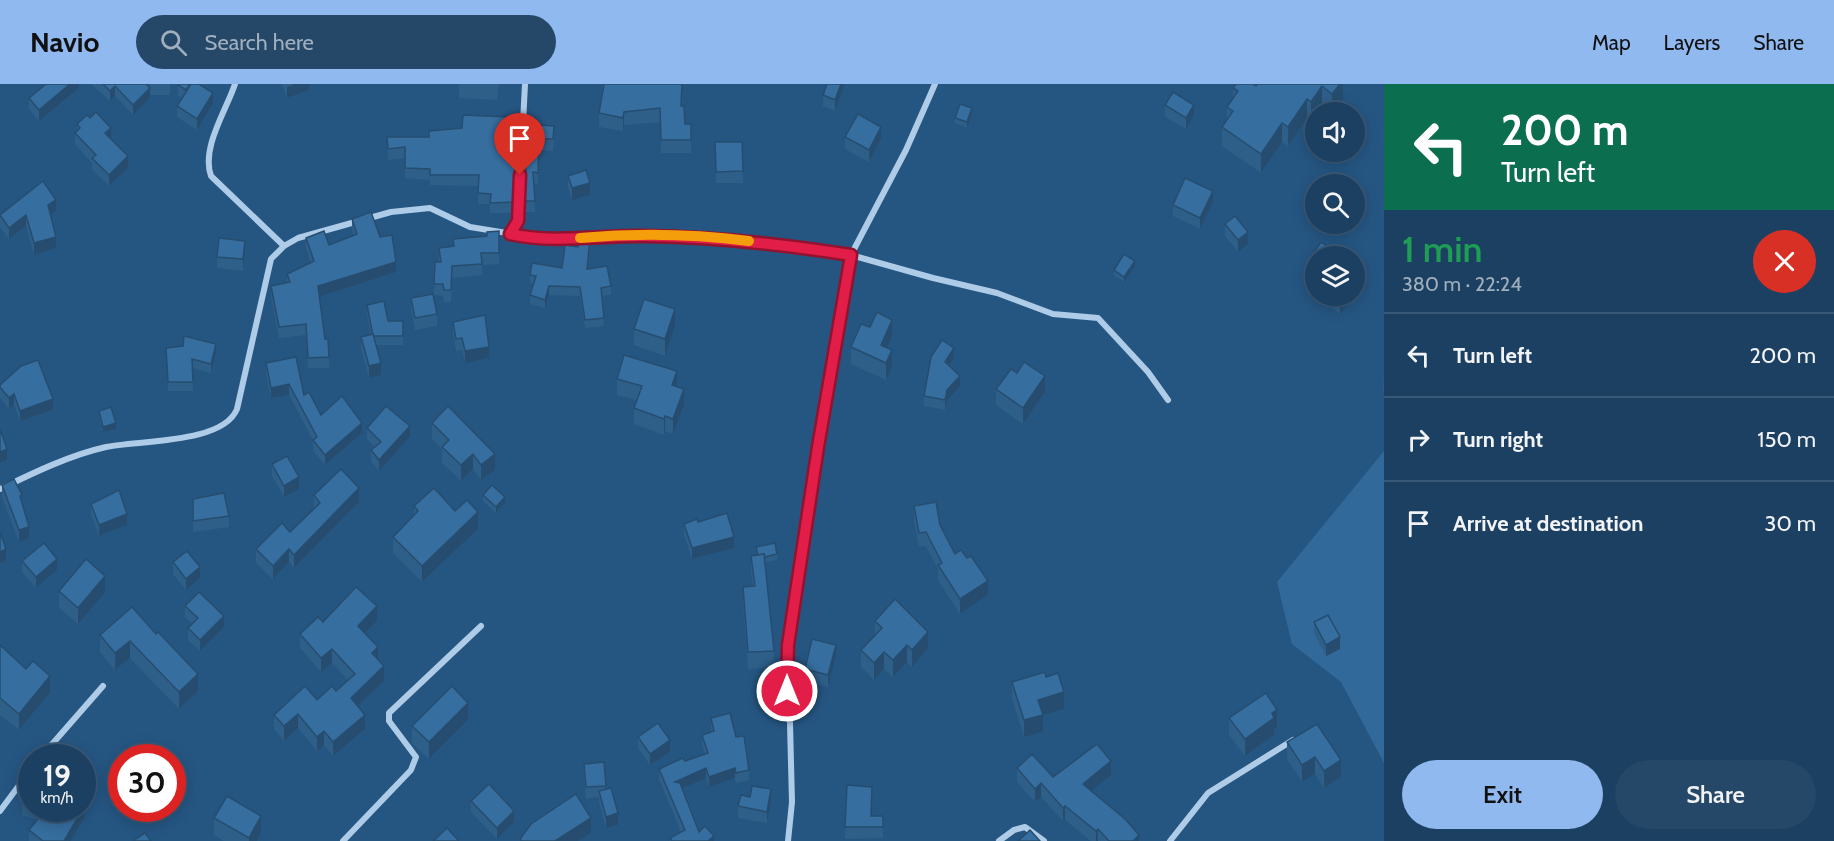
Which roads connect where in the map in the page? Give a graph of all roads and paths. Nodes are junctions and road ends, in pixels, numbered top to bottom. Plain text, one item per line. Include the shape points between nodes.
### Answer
1 (235, 84) edge
2 (525, 84) edge
3 (935, 84) edge
4 (510, 234) junction
5 (284, 246) junction
6 (851, 255) junction
7 (1168, 400) dead end
8 (0, 489) edge
9 (481, 626) dead end
10 (103, 686) dead end
11 (1295, 740) edge
12 (52, 744) edge
13 (18, 787) edge
14 (0, 811) edge
15 (343, 841) edge
16 (788, 841) edge
17 (999, 841) edge
18 (1044, 841) edge
19 (1170, 841) edge

1 - 5 street via 207,165 211,176
2 - 4 street via 518,221
3 - 6 street via 906,150
4 - 5 street via 470,227 430,208 418,208 337,225
4 - 6 street via 549,240 615,235 716,237
5 - 8 street via 271,259 266,274 237,409 229,422 200,433 96,450
6 - 7 street via 997,293 1053,314 1098,318
6 - 16 street via 788,645 792,802
9 - 15 street via 389,713 389,721 416,757 411,770
10 - 12 street
11 - 19 street via 1208,793
13 - 14 street
17 - 18 street via 1025,827

